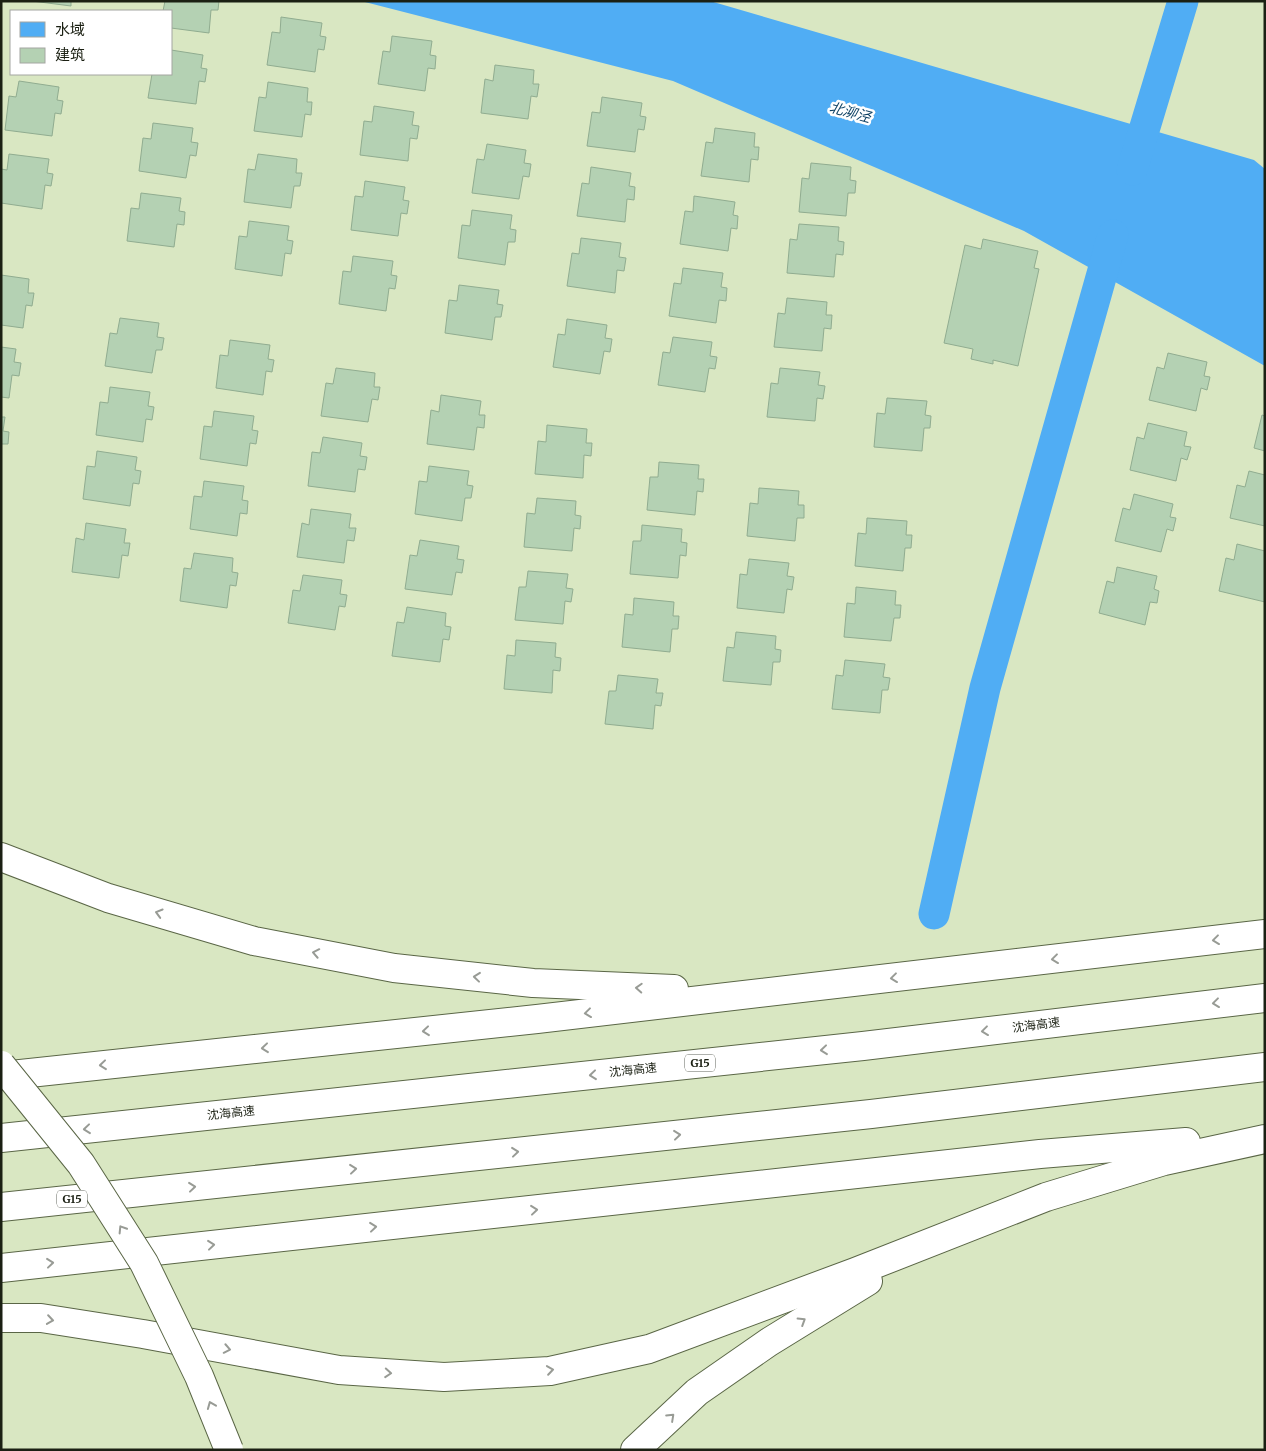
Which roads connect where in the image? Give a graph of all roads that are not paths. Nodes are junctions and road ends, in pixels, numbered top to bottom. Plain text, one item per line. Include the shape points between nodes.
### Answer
1 (1, 857) edge
2 (1265, 934) edge
3 (828, 986) junction
4 (1265, 998) edge
5 (1, 1065) edge
6 (1265, 1067) edge
7 (1, 1076) edge
8 (1265, 1137) edge
9 (1, 1138) edge
10 (1, 1207) edge
11 (968, 1226) junction
12 (1, 1268) edge
13 (1, 1318) edge
14 (229, 1450) edge
15 (635, 1450) edge

3 -> 1 highway via 659,989 533,983 394,968 254,941 108,898
2 -> 3 highway
3 -> 7 highway
4 -> 9 highway, 沈海高速 / G15 via 863,1046
14 -> 5 highway, bridge via 200,1376 144,1263 81,1164
10 -> 6 highway, G15 via 871,1114
8 - 11 highway via 1164,1161 1046,1197
12 -> 8 highway via 1040,1154
13 -> 11 highway via 41,1318 339,1370 444,1377 550,1371 649,1349 846,1276
15 -> 11 highway via 697,1392 769,1342 863,1284

